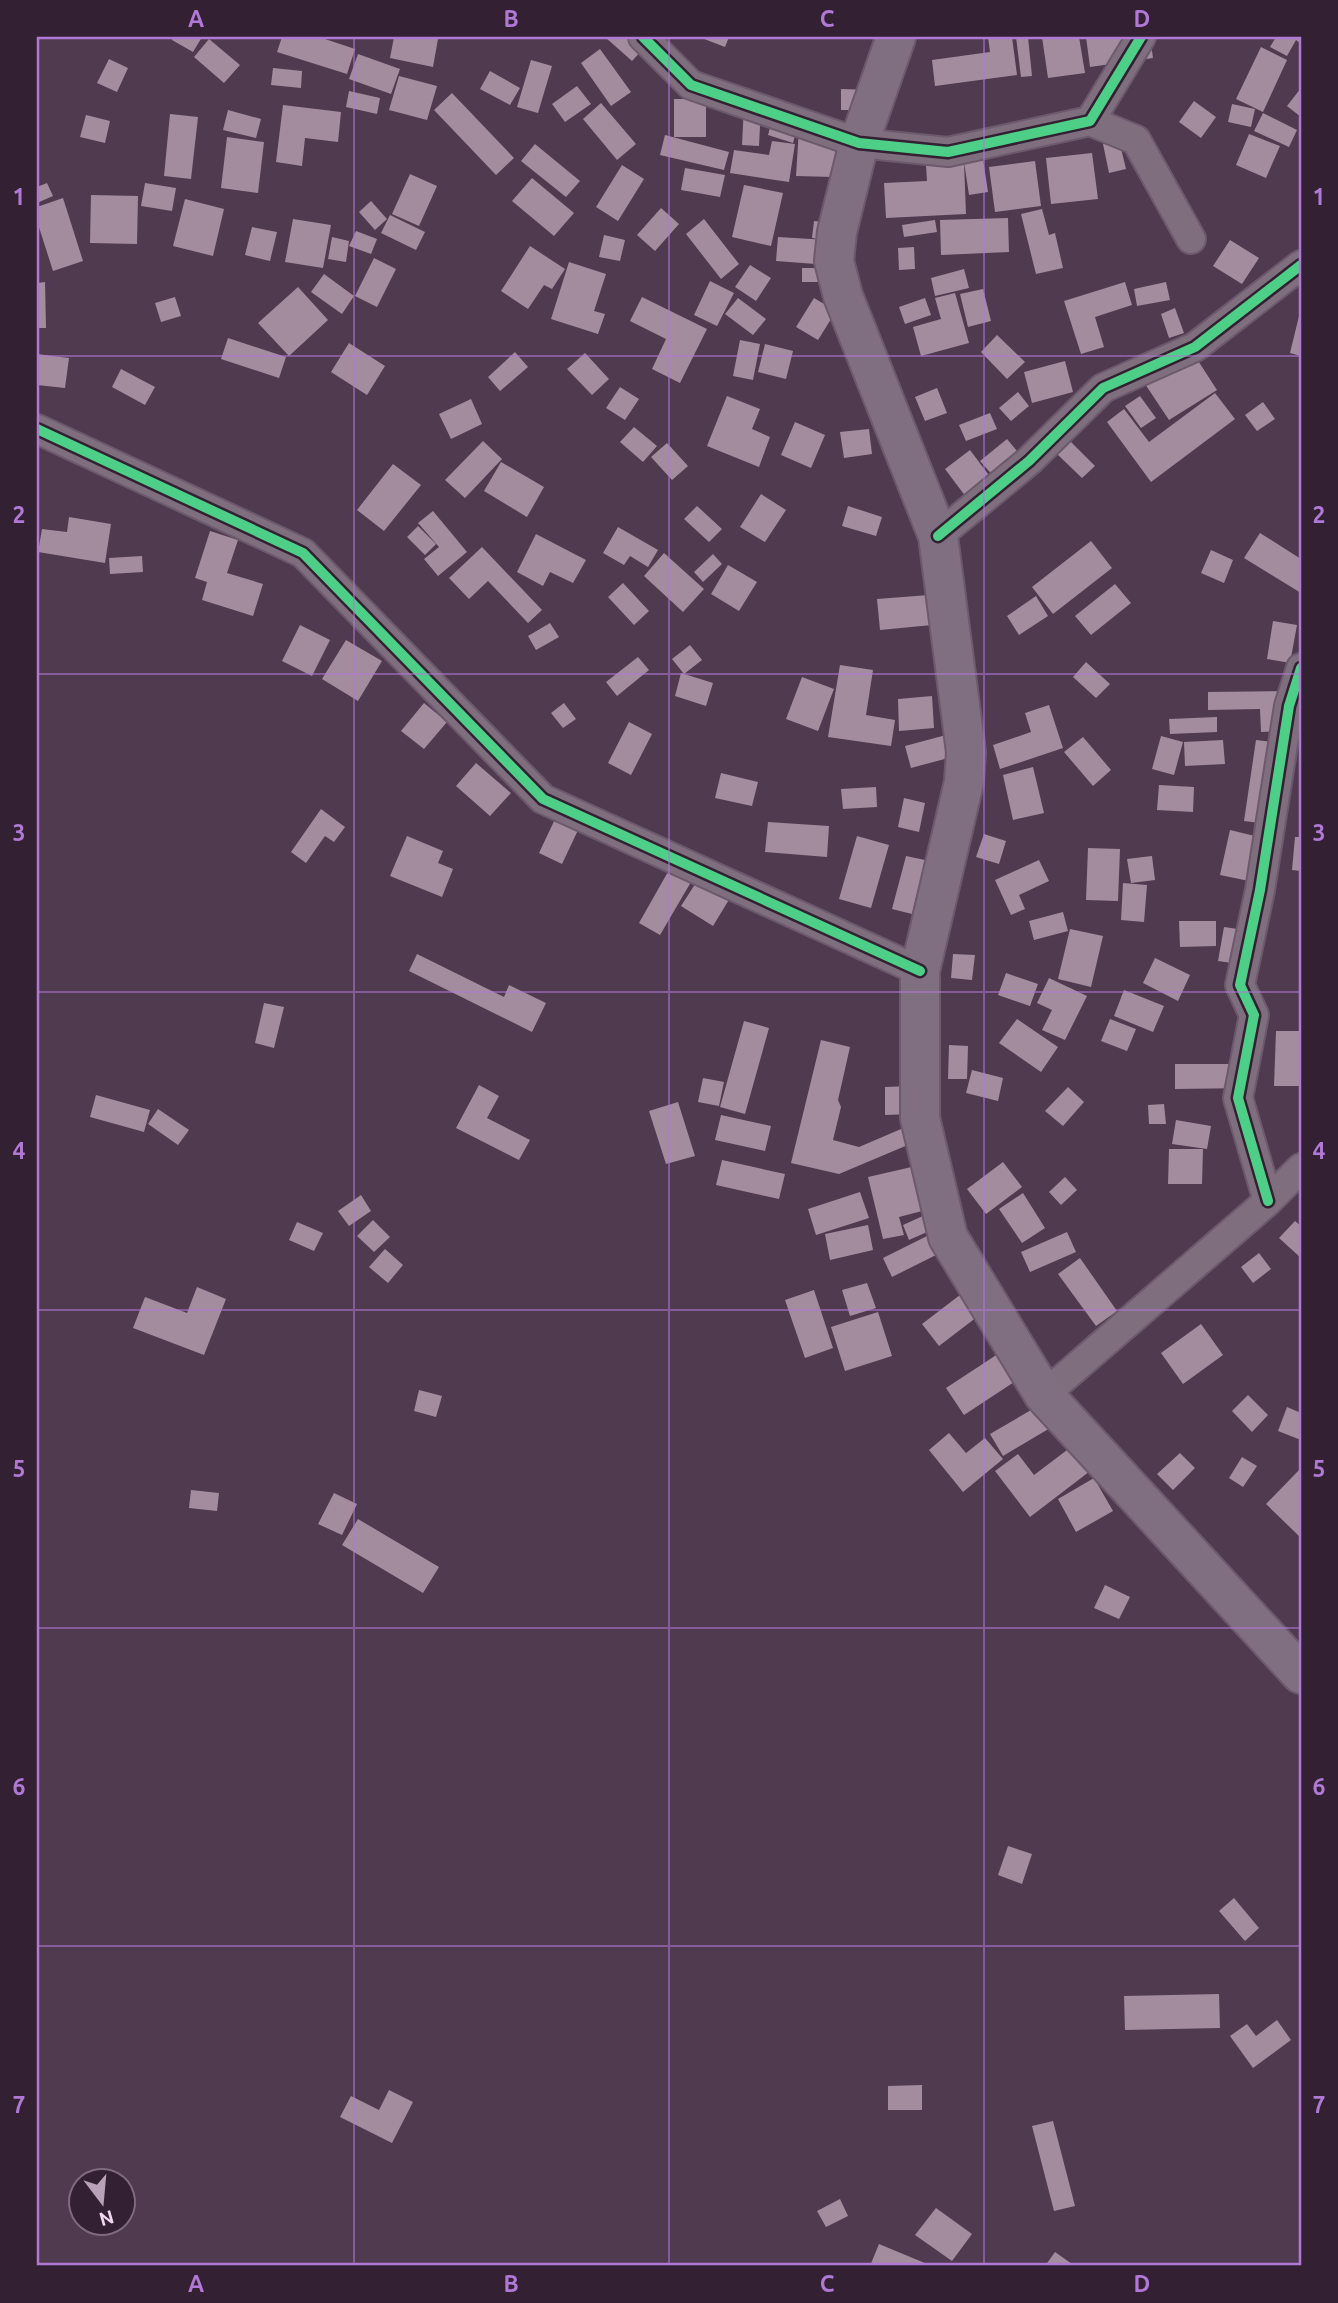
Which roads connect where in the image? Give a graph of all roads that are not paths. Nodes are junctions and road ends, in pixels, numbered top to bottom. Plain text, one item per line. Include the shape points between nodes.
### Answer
1 (643, 37) edge
2 (895, 37) edge
3 (1141, 37) edge
4 (1090, 121) junction
5 (859, 143) junction
6 (1191, 239) dead end
7 (1301, 265) edge
8 (37, 429) edge
9 (938, 536) junction
10 (1301, 668) edge
11 (920, 971) junction
12 (1301, 1168) edge
13 (1268, 1201) junction
14 (1044, 1395) junction
15 (1301, 1674) edge

1 - 5 street via 691,85
2 - 5 main road
3 - 4 street
4 - 5 street via 948,152
4 - 6 street via 1136,139
5 - 9 main road via 834,261 843,296
7 - 9 street via 1195,347 1103,388 1028,461
8 - 11 street via 303,553 543,799
9 - 11 main road via 966,752 964,782
10 - 13 street via 1289,706 1240,985 1254,1015 1238,1097
11 - 14 main road via 920,1118 948,1237
12 - 13 street
13 - 14 street
14 - 15 main road

